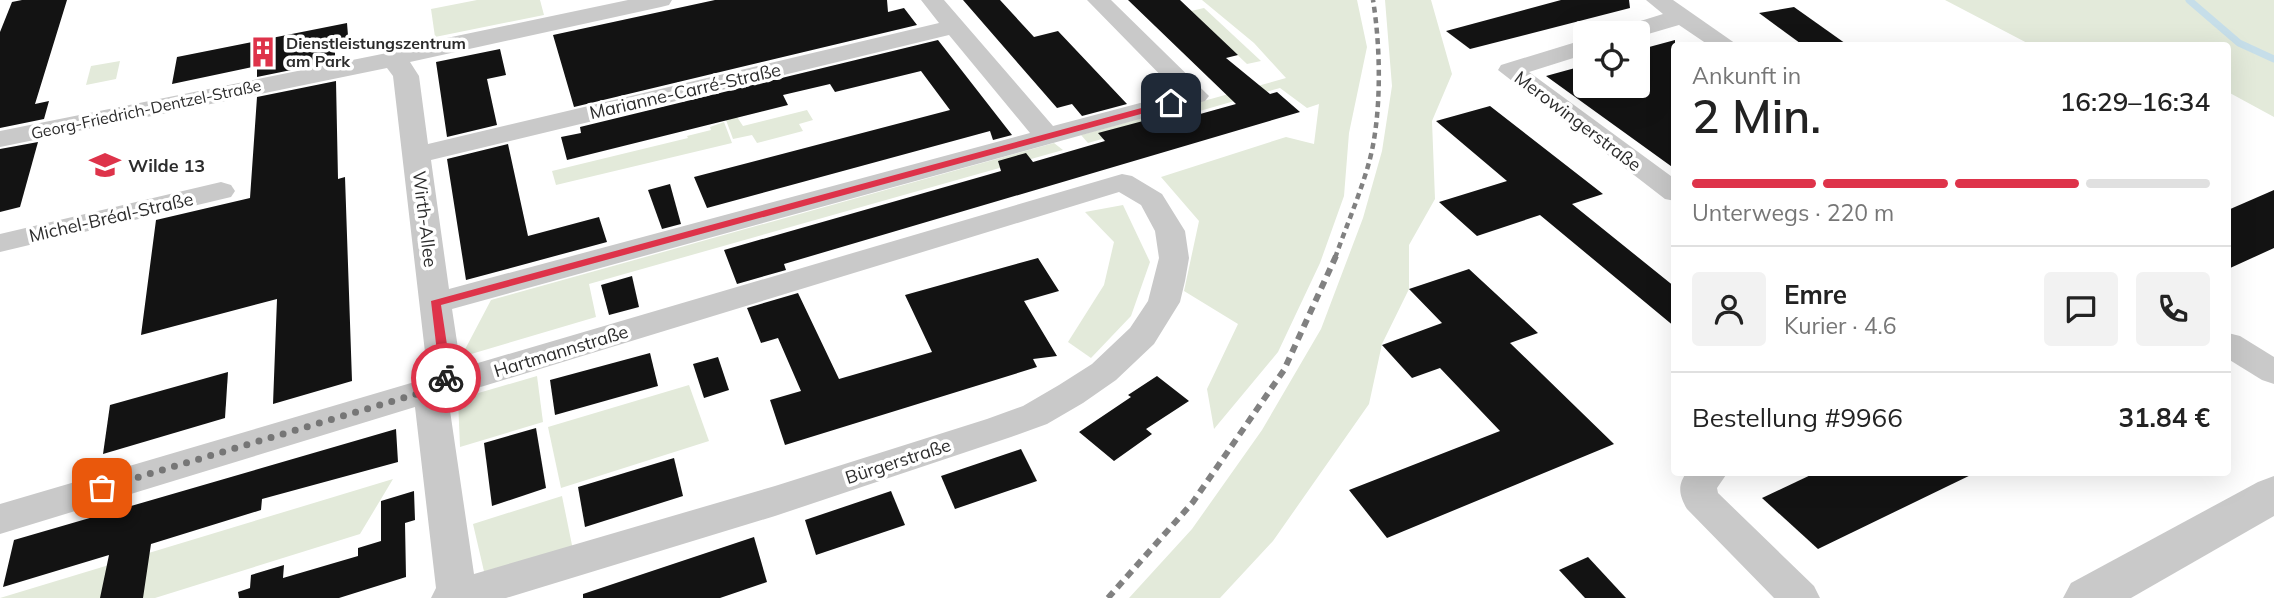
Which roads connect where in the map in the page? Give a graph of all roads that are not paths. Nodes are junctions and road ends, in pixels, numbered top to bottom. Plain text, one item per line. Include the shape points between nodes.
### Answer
1 (661, 0) edge
2 (932, 0) edge
3 (1098, 0) edge
4 (1657, 0) edge
5 (1683, 16) junction
6 (1650, 26) edge
7 (953, 27) junction
8 (1721, 42) edge
9 (1573, 50) edge
10 (391, 60) junction
11 (1048, 137) junction
12 (0, 139) edge
13 (416, 155) junction
14 (1122, 182) joint
15 (1671, 190) edge
16 (221, 191) dead end
17 (0, 243) edge
18 (435, 303) junction
19 (2231, 346) edge
20 (2274, 372) edge
21 (438, 387) junction
22 (1706, 476) edge
23 (2274, 494) edge
24 (0, 519) edge
25 (454, 597) edge
26 (1800, 598) edge
27 (2088, 598) edge

1 - 10 street, Georg-Friedrich-Dentzel-Straße
2 - 7 street
3 - 11 street via 1196,96
4 - 5 street
5 - 6 street
5 - 8 street
7 - 11 street
7 - 13 street, Marianne-Carré-Straße
9 - 15 street, Merowingerstraße via 1510,70
10 - 12 street, Georg-Friedrich-Dentzel-Straße
10 - 13 street, Wirth-Allee via 406,76
11 - 18 street
13 - 18 street, Wirth-Allee
14 - 21 street, Hartmannstraße
14 - 25 street, Bürgerstraße via 1152,200 1170,231 1174,258 1170,281 1164,302 1142,337 1104,372 1071,394 1035,415 999,428
16 - 17 street, Michel-Bréal-Straße
18 - 21 street, Wirth-Allee
19 - 20 street
21 - 24 street, Hartmannstraße
21 - 25 street, Bürgerstraße
22 - 26 street via 1698,485 1700,499
23 - 27 street

